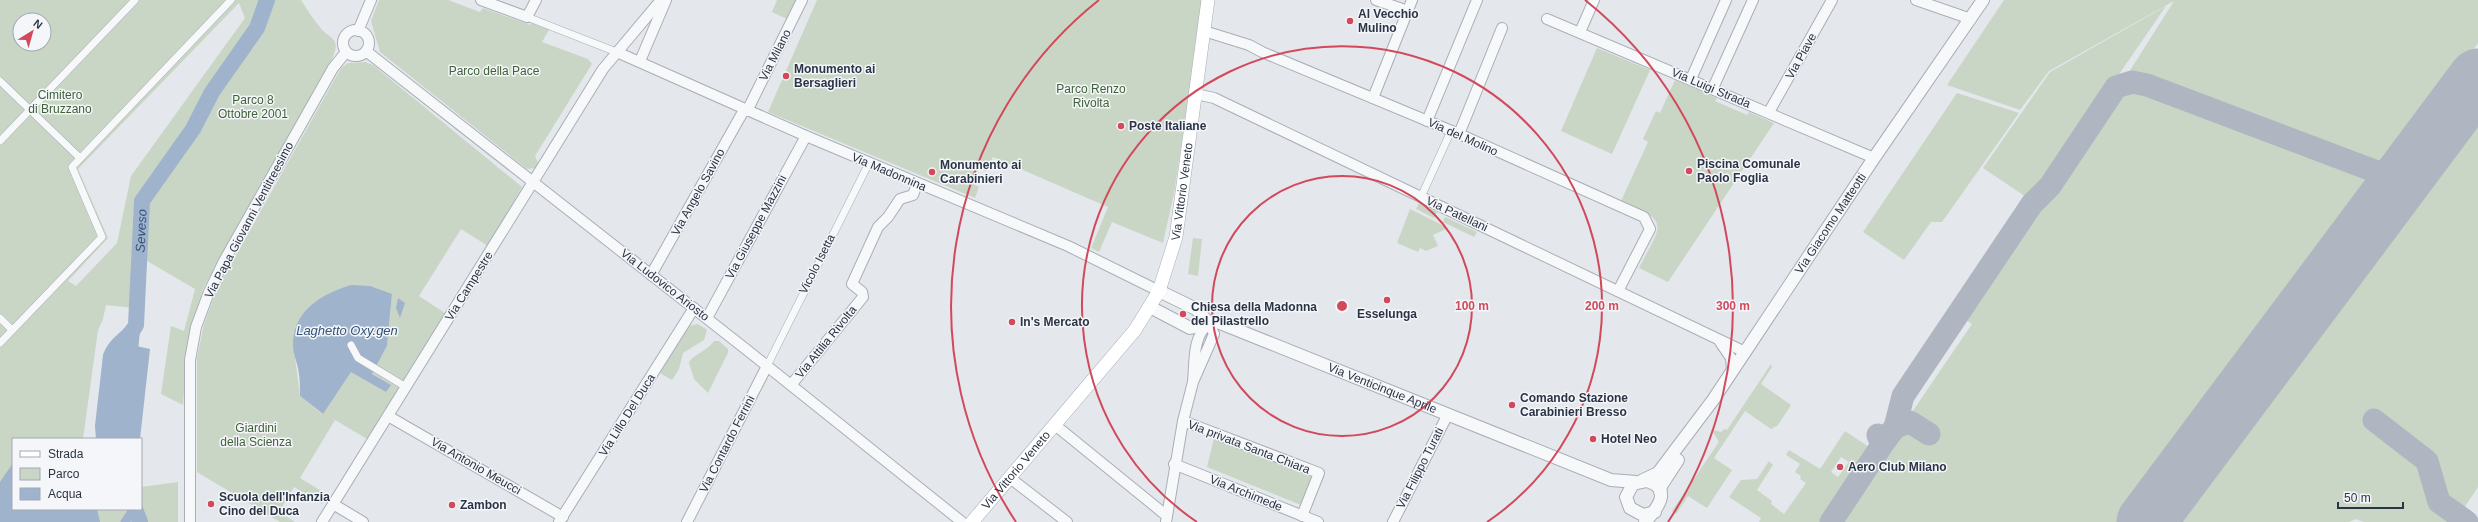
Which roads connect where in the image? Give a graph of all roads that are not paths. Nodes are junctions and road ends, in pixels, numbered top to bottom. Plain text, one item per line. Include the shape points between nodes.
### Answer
1 (135, 0) edge
2 (231, 0) edge
3 (371, 0) edge
4 (482, 0) edge
5 (536, 0) edge
6 (661, 0) edge
7 (666, 0) edge
8 (802, 0) edge
9 (1208, 0) edge
10 (1376, 0) edge
11 (1412, 0) edge
12 (1477, 0) edge
13 (1594, 0) edge
14 (1726, 0) edge
15 (1753, 0) edge
16 (1832, 0) edge
17 (1916, 0) edge
18 (1984, 0) edge
19 (1408, 11) junction
20 (527, 17) junction
21 (1547, 19) dead end
22 (1971, 19) junction
23 (1502, 28) dead end
24 (358, 31) junction
25 (1204, 31) junction
26 (1580, 32) junction
27 (366, 51) junction
28 (346, 52) junction
29 (619, 53) junction
30 (640, 61) junction
31 (1691, 79) junction
32 (0, 81) edge
33 (1713, 88) junction
34 (1196, 94) junction
35 (1373, 98) junction
36 (30, 110) junction
37 (746, 110) junction
38 (1769, 112) junction
39 (1427, 120) junction
40 (1455, 132) junction
41 (806, 136) junction
42 (0, 141) edge
43 (80, 158) junction
44 (1874, 158) junction
45 (869, 163) junction
46 (534, 182) junction
47 (917, 184) junction
48 (1421, 197) junction
49 (651, 275) junction
50 (1159, 291) junction
51 (1618, 291) junction
52 (1150, 307) junction
53 (694, 308) junction
54 (0, 318) edge
55 (707, 318) junction
56 (1209, 323) junction
57 (12, 330) junction
58 (1717, 339) junction
59 (0, 343) edge
60 (351, 346) dead end
61 (1744, 352) junction
62 (767, 366) junction
63 (1732, 371) junction
64 (1193, 382) junction
65 (791, 385) junction
66 (406, 387) junction
67 (1448, 414) junction
68 (388, 416) junction
69 (1183, 421) junction
70 (1055, 425) junction
71 (1692, 430) junction
72 (1174, 464) junction
73 (1010, 478) junction
74 (1611, 480) junction
75 (1640, 481) junction
76 (1660, 492) junction
77 (334, 504) junction
78 (1630, 511) edge
79 (1655, 512) junction
80 (1302, 516) junction
81 (561, 519) edge
82 (1167, 519) edge
83 (190, 522) edge
84 (322, 522) edge
85 (363, 522) edge
86 (687, 522) edge
87 (962, 522) edge
88 (972, 522) edge
89 (1067, 522) edge
90 (1318, 522) edge
91 (1393, 522) edge
92 (1645, 522) edge

1 - 36 street
2 - 43 street
3 - 24 street
4 - 20 street
5 - 20 street
6 - 29 street, Via Campestre
7 - 30 street
8 - 37 street, Via Milano
9 - 25 main road, Via Vittorio Veneto
10 - 19 street
11 - 19 street
12 - 39 street
13 - 26 street
14 - 31 street
15 - 33 street
16 - 38 street, Via Piave
17 - 22 street
18 - 22 street, Via Giacomo Matteotti
19 - 35 street
20 - 29 street
21 - 26 street, Via Luigi Strada
22 - 44 street, Via Giacomo Matteotti
23 - 40 street
24 - 27 street via 368,40
24 - 28 street via 351,31 344,39
25 - 34 main road, Via Vittorio Veneto
25 - 35 street, Via del Molino via 1249,45
26 - 31 street, Via Luigi Strada
27 - 28 street via 358,56
27 - 46 street, Via Ludovico Ariosto
28 - 83 street, Via Papa Giovanni Ventitreesimo via 333,68 224,261 196,327 190,360
29 - 30 street, Via Madonnina
29 - 46 street, Via Campestre via 604,69
30 - 37 street, Via Madonnina
31 - 33 street, Via Luigi Strada
32 - 36 street
33 - 38 street, Via Luigi Strada
34 - 48 street, Via Patellani via 1214,98
34 - 50 main road, Via Vittorio Veneto via 1176,237
35 - 39 street, Via del Molino
36 - 42 street
36 - 43 street
37 - 41 street, Via Madonnina
37 - 49 street, Via Angelo Savino
38 - 44 street, Via Luigi Strada
39 - 40 street, Via del Molino
40 - 48 street
40 - 51 street, Via del Molino via 1644,217 1650,228
41 - 45 street, Via Madonnina
41 - 55 street, Via Giuseppe Mazzini
43 - 57 street via 72,167 102,237
44 - 61 street, Via Giacomo Matteotti
45 - 47 street, Via Madonnina
45 - 62 street, Vicolo Isetta
46 - 49 street, Via Ludovico Ariosto
46 - 66 street, Via Campestre
47 - 50 street, Via Madonnina via 1068,246
47 - 65 street, Via Attilia Rivolta via 913,194 900,199 888,217 878,226 852,284 862,292 863,297
48 - 51 street, Via Patellani
49 - 53 street, Via Ludovico Ariosto
50 - 52 main road, Via Vittorio Veneto
50 - 56 street via 1196,309
51 - 58 street, Via Patellani
52 - 56 street via 1190,328
52 - 70 main road, Via Vittorio Veneto via 1135,330
53 - 55 street, Via Ludovico Ariosto
53 - 81 street, Via Lillo Del Duca
54 - 57 street
55 - 62 street, Via Ludovico Ariosto
56 - 64 street via 1197,338
56 - 64 street via 1214,334
56 - 67 street, Via Venticinque Aprile via 1217,322 1230,326
57 - 59 street
58 - 61 street, Via Patellani
58 - 63 street, Via Patellani via 1727,349
60 - 66 street via 358,358
61 - 63 street, Via Giacomo Matteotti
62 - 65 street, Via Ludovico Ariosto
62 - 86 street, Via Contardo Ferrini
63 - 71 street, Via Giacomo Matteotti
64 - 69 street
65 - 87 street, Via Ludovico Ariosto
66 - 68 street, Via Campestre
67 - 74 street, Via Venticinque Aprile
67 - 91 street, Via Filippo Turati
68 - 77 street, Via Campestre
68 - 81 street, Via Antonio Meucci
69 - 72 street
69 - 80 street, Via privata Santa Chiara via 1319,473
70 - 73 main road, Via Vittorio Veneto
70 - 82 street
71 - 75 street, Via Giacomo Matteotti via 1658,473
71 - 76 street, Via Giacomo Matteotti via 1686,446 1661,486
72 - 80 street, Via Archimede
72 - 82 street
73 - 88 main road, Via Vittorio Veneto
73 - 89 street
74 - 75 street, Via Venticinque Aprile
74 - 78 street, Via Venticinque Aprile via 1623,492
75 - 76 street via 1654,484
75 - 78 street via 1628,490
76 - 79 street via 1660,505
77 - 84 street, Via Campestre
77 - 85 street
78 - 79 street via 1643,515
79 - 92 street
80 - 90 street, Via Archimede

